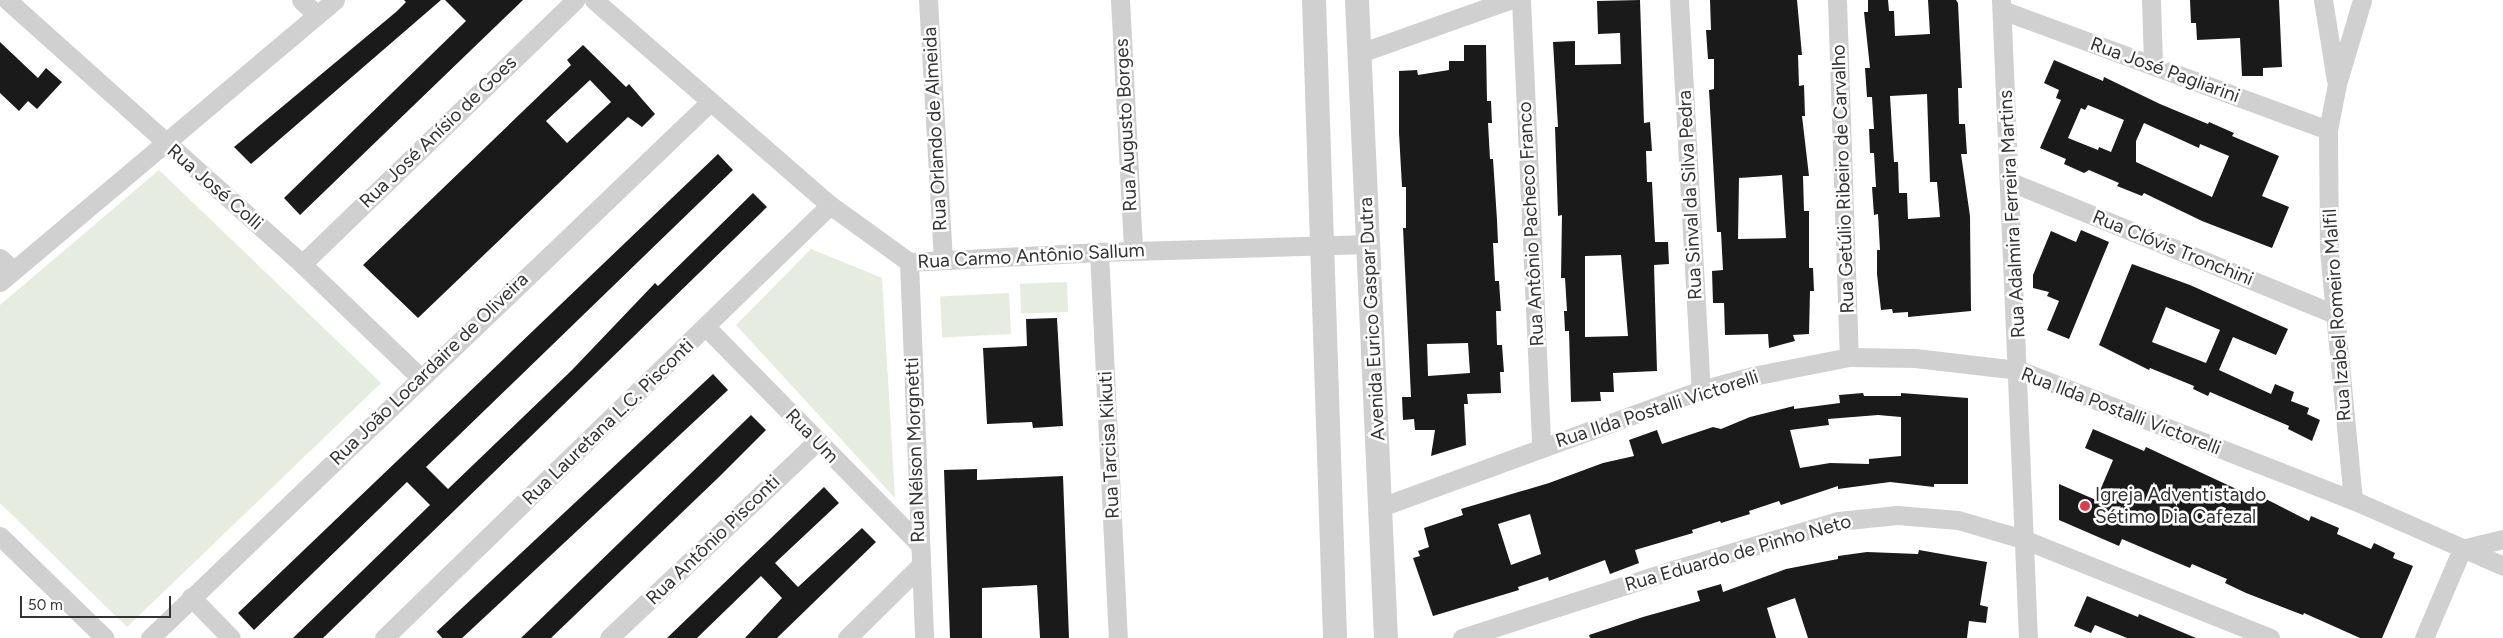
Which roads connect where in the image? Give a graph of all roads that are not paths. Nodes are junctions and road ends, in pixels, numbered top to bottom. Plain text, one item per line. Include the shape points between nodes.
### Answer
1 (7, 0) edge
2 (301, 0) edge
3 (335, 0) edge
4 (575, 0) edge
5 (594, 0) edge
6 (1120, 0) edge
7 (1314, 0) edge
8 (1357, 0) edge
9 (1509, 0) edge
10 (1521, 0) edge
11 (1679, 0) edge
12 (1838, 0) edge
13 (2151, 0) edge
14 (2323, 0) edge
15 (2362, 0) edge
16 (923, 4) edge
17 (2002, 5) edge
18 (317, 14) junction
19 (1360, 53) junction
20 (2153, 64) junction
21 (2337, 84) junction
22 (710, 102) junction
23 (2328, 130) junction
24 (166, 144) junction
25 (2011, 182) junction
26 (830, 205) junction
27 (1369, 244) junction
28 (1324, 246) junction
29 (1133, 250) junction
30 (1099, 252) junction
31 (943, 258) junction
32 (908, 262) junction
33 (302, 264) junction
34 (4, 270) edge
35 (2334, 314) junction
36 (706, 327) junction
37 (1849, 357) junction
38 (2019, 370) junction
39 (420, 377) junction
40 (1701, 390) junction
41 (816, 442) junction
42 (1541, 448) junction
43 (2353, 500) junction
44 (1381, 507) junction
45 (0, 536) edge
46 (2023, 539) junction
47 (2503, 539) edge
48 (919, 544) junction
49 (2462, 549) junction
50 (2503, 566) edge
51 (919, 567) junction
52 (191, 597) junction
53 (105, 638) edge
54 (150, 638) edge
55 (231, 638) edge
56 (384, 638) edge
57 (609, 638) edge
58 (847, 638) edge
59 (924, 638) edge
60 (1118, 638) edge
61 (1335, 638) edge
62 (1386, 638) edge
63 (1462, 638) edge
64 (2028, 638) edge
65 (2270, 638) edge
66 (2424, 638) edge

1 - 24 street, Rua José Colli
2 - 18 street
3 - 18 street
4 - 33 street, Rua José Anísio de Goes
5 - 22 street, Rua Carmo Antônio Sallum
6 - 29 street, Rua Augusto Borges
7 - 28 street
8 - 19 street, Avenida Eurico Gaspar Dutra
9 - 19 street
10 - 42 street, Rua Antônio Pacheco Franco
11 - 40 street, Rua Sinval da Silva Pedra
12 - 37 street, Rua Getúlio Ribeiro de Carvalho
13 - 20 street
14 - 21 street
15 - 21 street, Rua Izabel Romeiro Malfil
16 - 31 street, Rua Orlando de Almeida
17 - 20 street, Rua José Pagliarini
17 - 25 street, Rua Adalmira Ferreira Martins
18 - 24 street
19 - 27 street, Avenida Eurico Gaspar Dutra
20 - 23 street, Rua José Pagliarini
21 - 23 street, Rua Izabel Romeiro Malfil
22 - 26 street, Rua Carmo Antônio Sallum
22 - 39 street, Rua João Locardaire de Oliveira
23 - 35 street, Rua Izabel Romeiro Malfil via 2329,249
24 - 33 street, Rua José Colli
24 - 34 street
25 - 35 street, Rua Clóvis Tronchini
25 - 38 street, Rua Adalmira Ferreira Martins
26 - 32 street, Rua Carmo Antônio Sallum
26 - 36 street, Rua Lauretana L.C. Pisconti
27 - 28 street, Rua Carmo Antônio Sallum
27 - 44 street, Avenida Eurico Gaspar Dutra
28 - 29 street, Rua Carmo Antônio Sallum
28 - 61 street
29 - 30 street, Rua Carmo Antônio Sallum
30 - 31 street, Rua Carmo Antônio Sallum
30 - 60 street, Rua Tarcisa Kikuti
31 - 32 street, Rua Carmo Antônio Sallum
32 - 48 street, Rua Nélson Morgnetti
33 - 39 street, Rua José Colli
35 - 43 street, Rua Izabel Romeiro Malfil
36 - 41 street, Rua Um
36 - 56 street, Rua Lauretana L.C. Pisconti
37 - 38 street, Rua Ilda Postalli Victorelli via 1915,358
37 - 40 street, Rua Ilda Postalli Victorelli
38 - 43 street, Rua Ilda Postalli Victorelli
38 - 46 street, Rua Adalmira Ferreira Martins
39 - 52 street, Rua João Locardaire de Oliveira
40 - 42 street, Rua Ilda Postalli Victorelli
41 - 48 street, Rua Um
41 - 57 street, Rua Antônio Pisconti
42 - 44 street, Rua Ilda Postalli Victorelli
43 - 49 street, Rua Ilda Postalli Victorelli
44 - 62 street, Avenida Eurico Gaspar Dutra
45 - 53 street
46 - 63 street, Rua Eduardo de Pinho Neto via 1958,520 1897,515 1838,521
46 - 64 street, Rua Adalmira Ferreira Martins
46 - 65 street, Rua Eduardo de Pinho Neto
47 - 49 street
48 - 51 street, Rua Nélson Morgnetti
49 - 50 street, Rua Ilda Postalli Victorelli
49 - 66 street
51 - 58 street
51 - 59 street, Rua Nélson Morgnetti
52 - 54 street, Rua João Locardaire de Oliveira
52 - 55 street

